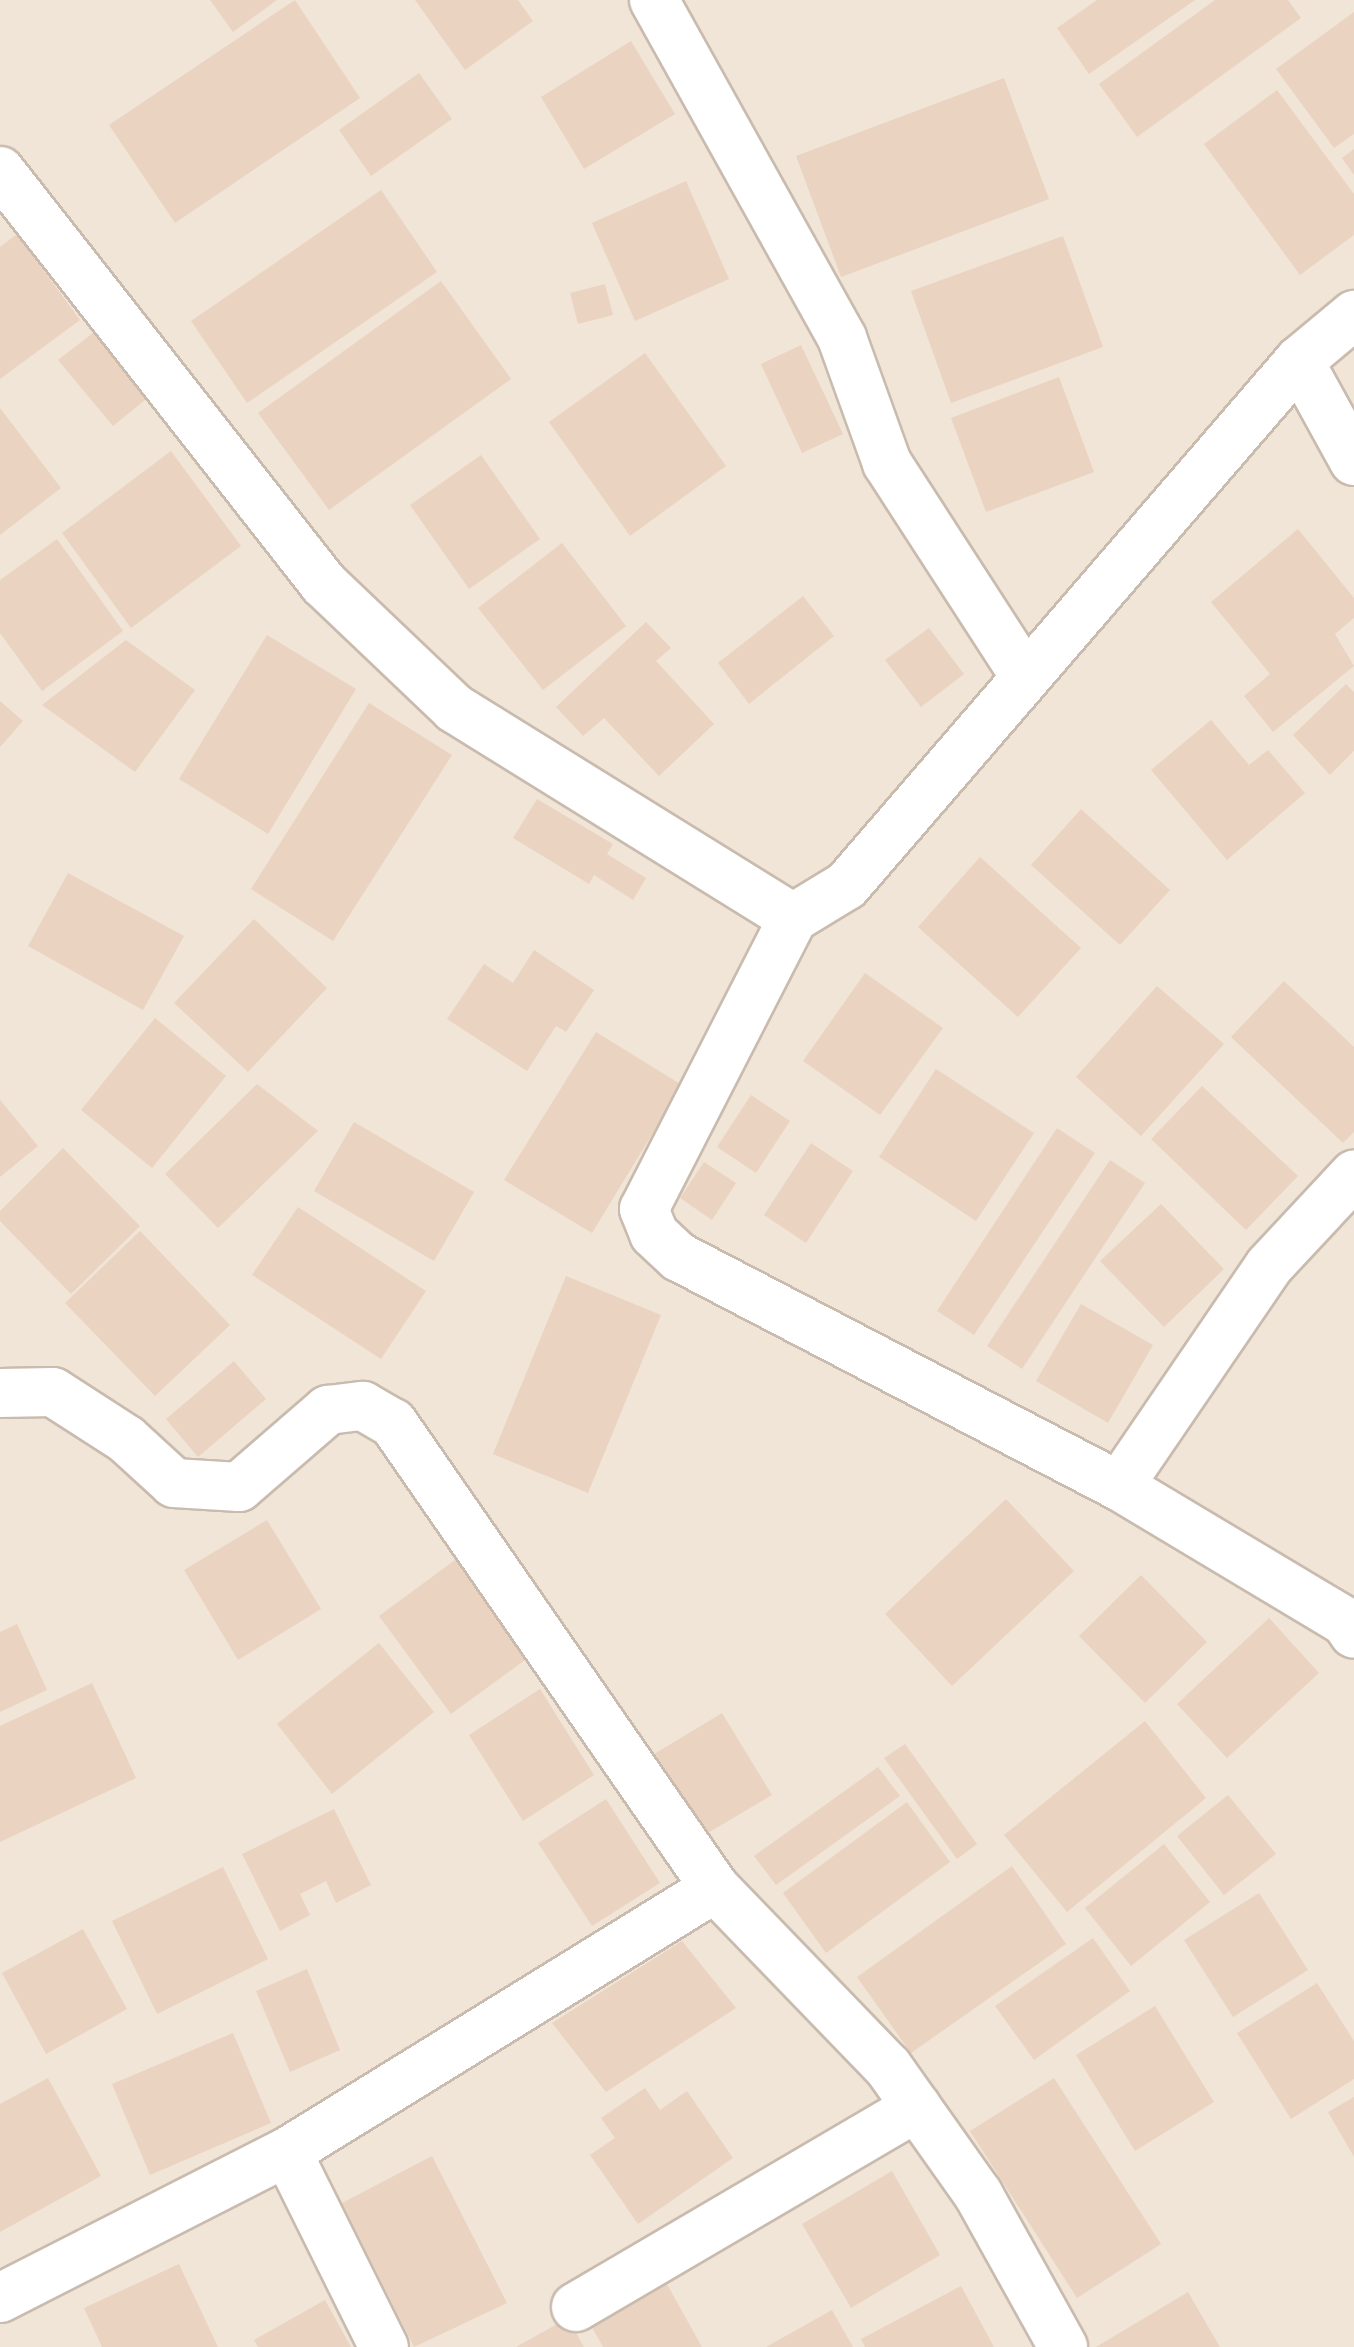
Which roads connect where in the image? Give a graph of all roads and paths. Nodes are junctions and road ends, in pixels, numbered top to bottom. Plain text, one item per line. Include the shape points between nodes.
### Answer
1 (654, 0) edge
2 (0, 171) edge
3 (1354, 315) edge
4 (1299, 361) junction
5 (1354, 461) edge
6 (1024, 675) junction
7 (793, 918) junction
8 (1354, 1175) edge
9 (0, 1393) edge
10 (1118, 1486) junction
11 (1354, 1634) edge
12 (715, 1888) junction
13 (917, 2107) junction
14 (287, 2152) junction
15 (0, 2298) edge
16 (576, 2306) dead end
17 (384, 2347) edge
18 (1064, 2347) edge

1 - 6 street via 842,338 887,462
2 - 7 street via 324,584 454,708
3 - 4 street
4 - 5 street
4 - 6 street
6 - 7 street via 932,794 848,885
7 - 10 street via 644,1209 654,1234 679,1257
8 - 10 street via 1269,1266
9 - 12 street via 53,1392 126,1440 174,1483 239,1487 328,1410 363,1406 393,1423
10 - 11 street via 1346,1622
12 - 13 street via 888,2067
12 - 14 street
13 - 16 street
13 - 18 street via 978,2194
14 - 15 street
14 - 17 street

